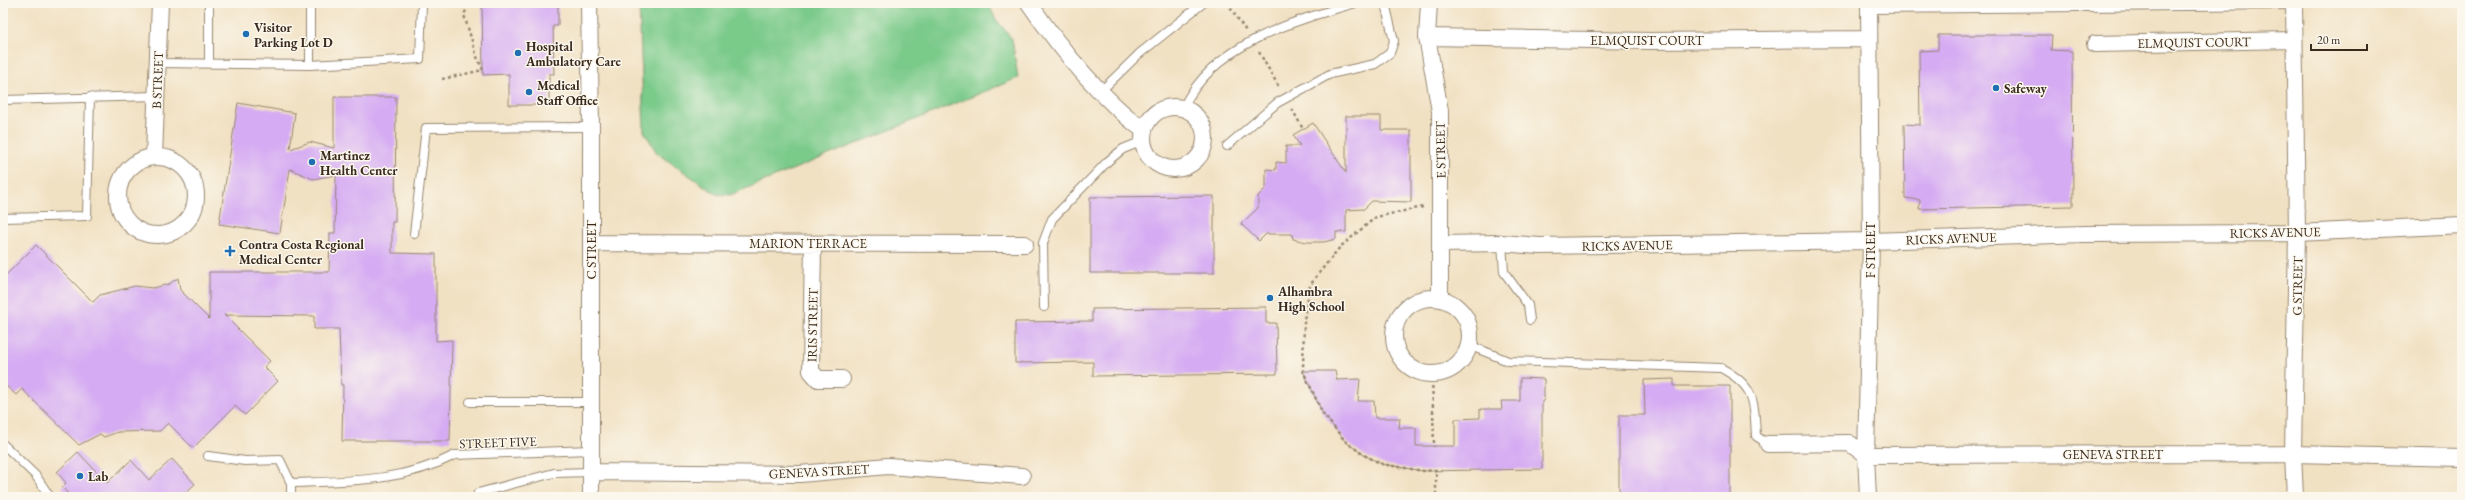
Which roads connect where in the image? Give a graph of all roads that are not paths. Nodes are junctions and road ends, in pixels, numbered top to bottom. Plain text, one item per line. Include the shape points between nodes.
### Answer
1 (160, 3) edge
2 (209, 3) edge
3 (310, 3) edge
4 (422, 3) edge
5 (589, 3) edge
6 (1028, 3) edge
7 (1203, 3) edge
8 (1356, 3) edge
9 (1385, 3) edge
10 (1429, 3) edge
11 (2237, 4) edge
12 (2294, 4) edge
13 (2025, 5) edge
14 (2178, 5) edge
15 (1869, 6) edge
16 (1919, 6) edge
17 (1427, 37) junction
18 (1868, 38) junction
19 (2293, 40) junction
20 (2096, 44) dead end
21 (158, 63) junction
22 (209, 63) junction
23 (310, 65) junction
24 (1100, 92) junction
25 (156, 96) junction
26 (90, 98) junction
27 (3, 100) edge
28 (1183, 108) junction
29 (592, 127) junction
30 (1143, 136) junction
31 (1227, 146) dead end
32 (154, 156) junction
33 (3, 218) edge
34 (2462, 225) edge
35 (2298, 233) junction
36 (414, 234) dead end
37 (1871, 241) junction
38 (591, 243) junction
39 (1043, 243) junction
40 (1502, 243) junction
41 (813, 244) junction
42 (1025, 244) joint
43 (1441, 244) junction
44 (1440, 298) junction
45 (1044, 308) dead end
46 (1530, 320) dead end
47 (1469, 345) junction
48 (842, 379) dead end
49 (470, 402) dead end
50 (591, 402) junction
51 (3, 444) edge
52 (1768, 444) joint
53 (591, 450) junction
54 (2293, 454) junction
55 (1866, 455) junction
56 (208, 456) dead end
57 (2462, 458) edge
58 (591, 472) junction
59 (1022, 476) dead end
60 (291, 483) junction
61 (478, 493) dead end
62 (50, 497) edge
63 (291, 497) edge
64 (591, 497) edge
65 (1868, 497) edge
66 (2296, 497) edge

1 - 21 street, B STREET
2 - 22 lane
3 - 23 lane
4 - 23 lane via 420,59
5 - 29 street, C STREET
6 - 24 street via 1052,38
7 - 24 lane via 1150,45
8 - 28 lane via 1298,20 1221,60 1190,92
9 - 31 lane via 1394,42 1390,54 1375,64 1330,74 1258,118
10 - 17 street, E STREET
11 - 12 lane
11 - 14 lane
12 - 19 street, G STREET
13 - 14 lane
13 - 16 lane
15 - 16 lane
15 - 18 street, F STREET
17 - 18 street, ELMQUIST COURT via 1650,40
17 - 43 street, E STREET via 1440,111
18 - 37 street, F STREET
19 - 20 street, ELMQUIST COURT
19 - 35 street, G STREET
21 - 22 lane
21 - 25 street, B STREET
22 - 23 lane
24 - 30 street
25 - 26 lane
25 - 32 street, B STREET
26 - 27 lane
26 - 33 lane via 87,216
28 - 30 street via 1173,107 1154,114
28 - 30 street via 1199,120 1204,130 1204,145 1197,159 1179,169 1164,168 1151,160 1145,151
29 - 36 lane via 426,128
29 - 38 street, C STREET
30 - 39 lane via 1123,149 1052,219
32 - 32 street via 140,160 128,170 120,183 118,198 122,213 132,226 145,233 160,235 175,231 187,221 195,208 196,193 192,178 183,166 170,158
34 - 35 street, RICKS AVENUE
35 - 37 street, RICKS AVENUE via 2084,234
35 - 54 street, G STREET
37 - 40 street, RICKS AVENUE via 1539,246
37 - 55 street, F STREET
38 - 41 street, MARION TERRACE
38 - 50 street, C STREET
39 - 42 lane
39 - 45 lane
40 - 43 street, RICKS AVENUE
40 - 46 lane via 1504,272 1528,305
41 - 42 street, MARION TERRACE
41 - 48 street, IRIS STREET via 811,371 818,379
43 - 44 street, E STREET
44 - 47 street via 1450,302 1464,314 1470,333
44 - 47 street via 1428,297 1407,306 1398,320 1394,335 1395,345 1405,363 1416,371 1432,374 1448,370 1457,364
47 - 52 lane via 1508,361 1722,368 1739,378 1750,392 1756,436
49 - 50 lane
50 - 53 street, C STREET
51 - 62 lane via 36,476
52 - 55 street via 1849,443
53 - 58 street, C STREET
53 - 60 lane, STREET FIVE via 455,455 436,465 385,479
54 - 55 street, GENEVA STREET
54 - 57 street, GENEVA STREET
54 - 66 street, G STREET
55 - 65 street, F STREET
56 - 60 lane via 245,462 280,460
58 - 59 street, GENEVA STREET via 800,474 888,466
58 - 61 lane via 554,473
58 - 64 street, C STREET
60 - 63 lane

